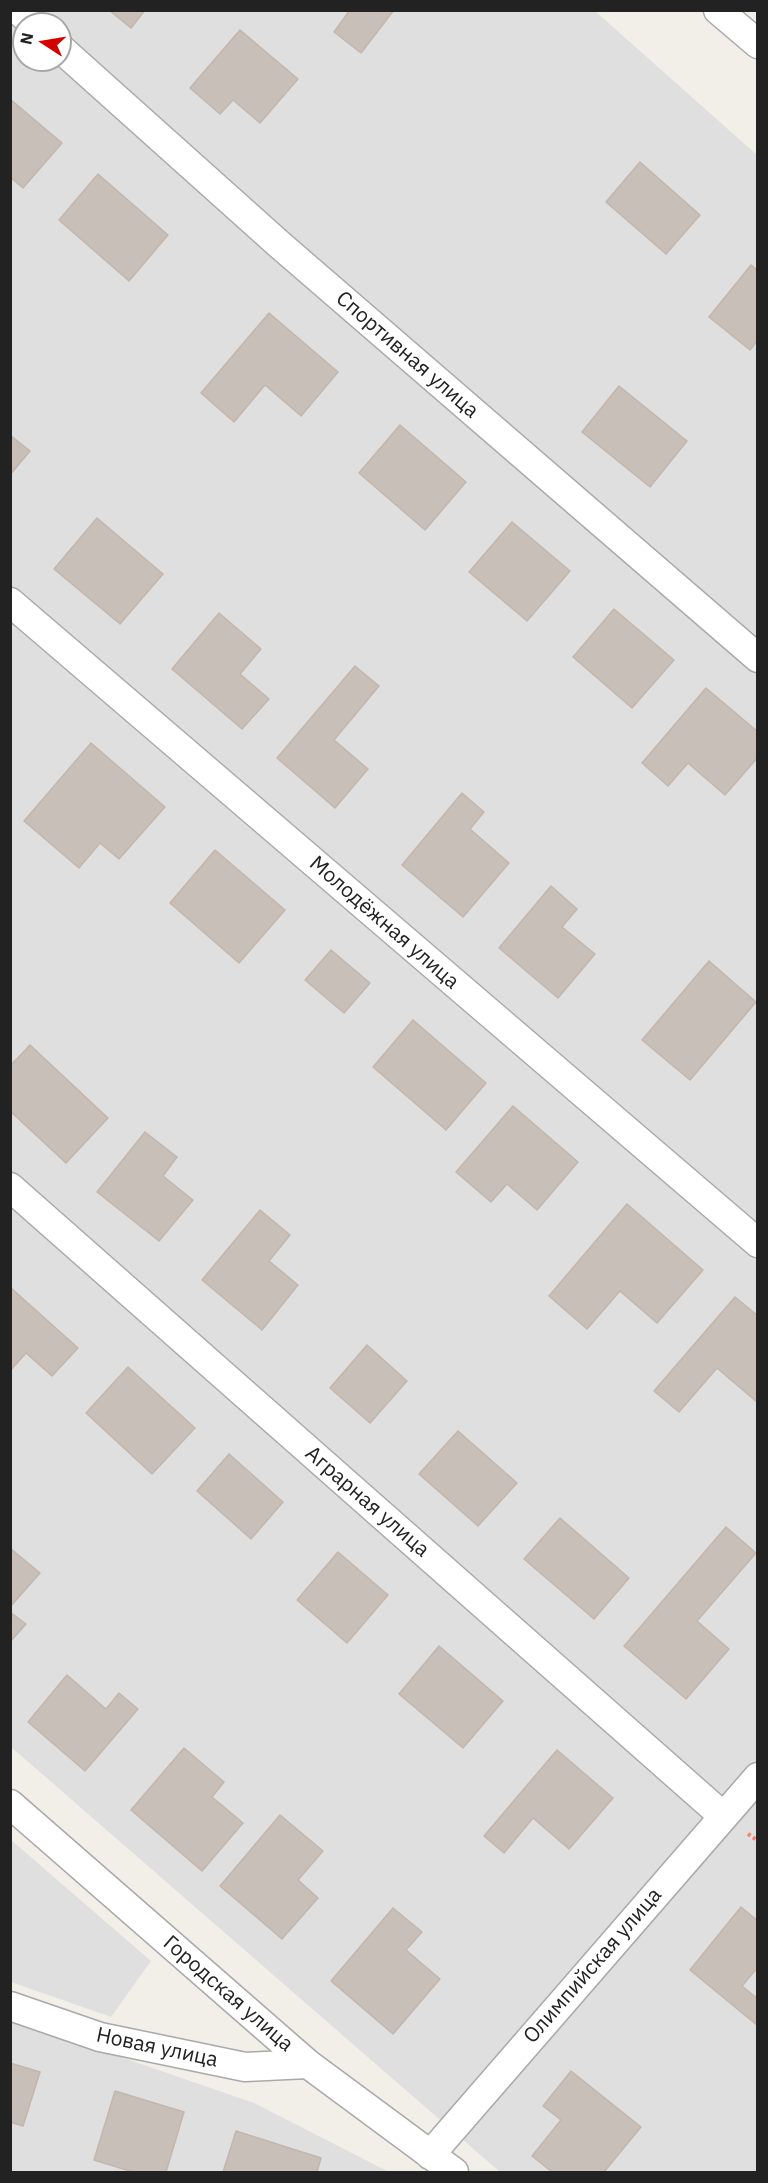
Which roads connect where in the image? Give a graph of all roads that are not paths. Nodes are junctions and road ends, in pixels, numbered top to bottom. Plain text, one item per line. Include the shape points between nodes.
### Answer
1 (718, 10) edge
2 (758, 44) edge
3 (72, 59) edge
4 (10, 602) edge
5 (758, 658) edge
6 (10, 1187) edge
7 (758, 1243) edge
8 (758, 1777) edge
9 (10, 1804) edge
10 (723, 1816) junction
11 (10, 2006) edge
12 (308, 2064) junction
13 (430, 2155) junction
14 (454, 2172) edge

1 - 2 street
3 - 5 street, Спортивная улица via 298,261
4 - 7 street, Молодёжная улица
6 - 10 street, Аграрная улица
8 - 10 street, Олимпийская улица
9 - 12 street, Городская улица
10 - 13 street, Олимпийская улица
11 - 12 street, Новая улица via 100,2037 245,2067
12 - 13 street, Городская улица
13 - 14 street, Городская улица

